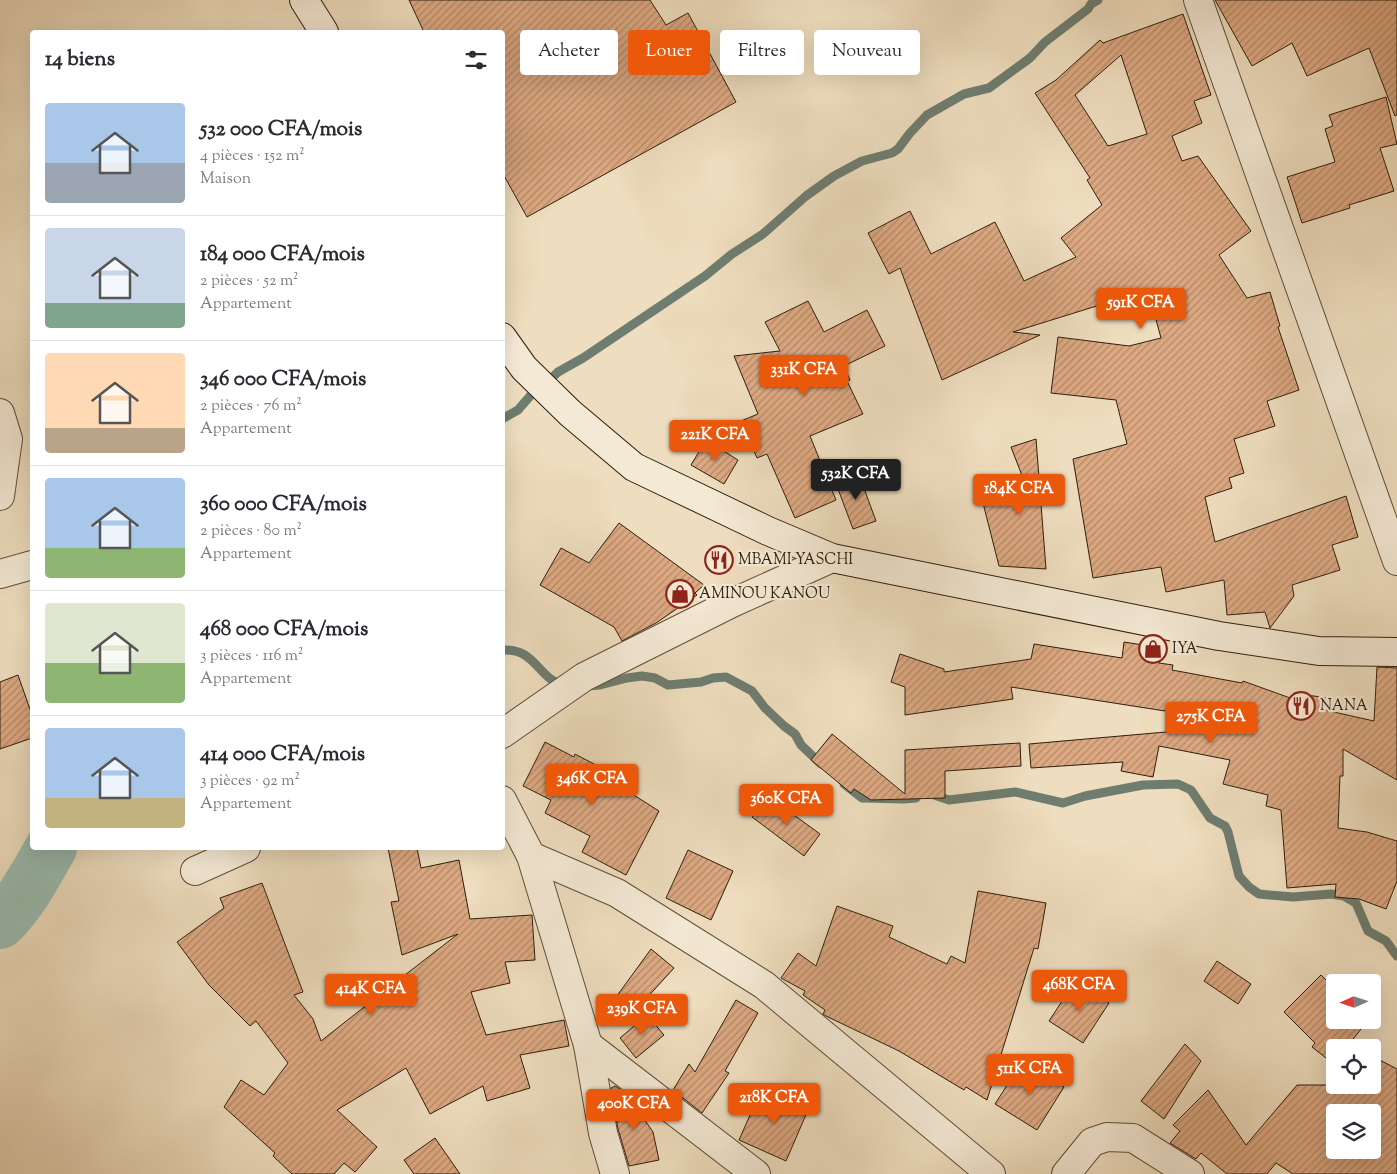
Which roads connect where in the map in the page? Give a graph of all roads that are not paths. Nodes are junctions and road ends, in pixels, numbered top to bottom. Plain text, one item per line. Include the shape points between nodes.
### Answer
1 (304, 0) edge
2 (1198, 0) edge
3 (323, 30) edge
4 (505, 341) edge
5 (0, 413) edge
6 (0, 496) edge
7 (832, 558) junction
8 (1397, 561) edge
9 (30, 565) edge
10 (0, 574) edge
11 (1397, 652) edge
12 (505, 732) edge
13 (505, 806) edge
14 (241, 850) edge
15 (531, 856) junction
16 (194, 871) dead end
17 (588, 1044) junction
18 (615, 1174) edge
19 (756, 1174) edge
20 (991, 1174) edge
21 (1066, 1174) edge
22 (1190, 1174) edge

1 - 3 street
2 - 8 street
4 - 7 street via 524,368 570,413 634,467
5 - 6 street via 8,439
7 - 11 street via 1219,636 1319,650
7 - 12 street via 732,603 584,677
9 - 10 street
13 - 15 street
14 - 16 street
15 - 17 street
15 - 20 street via 617,893 764,986
17 - 18 street via 603,1133
17 - 19 street
21 - 22 street via 1092,1142 1107,1136 1133,1138

